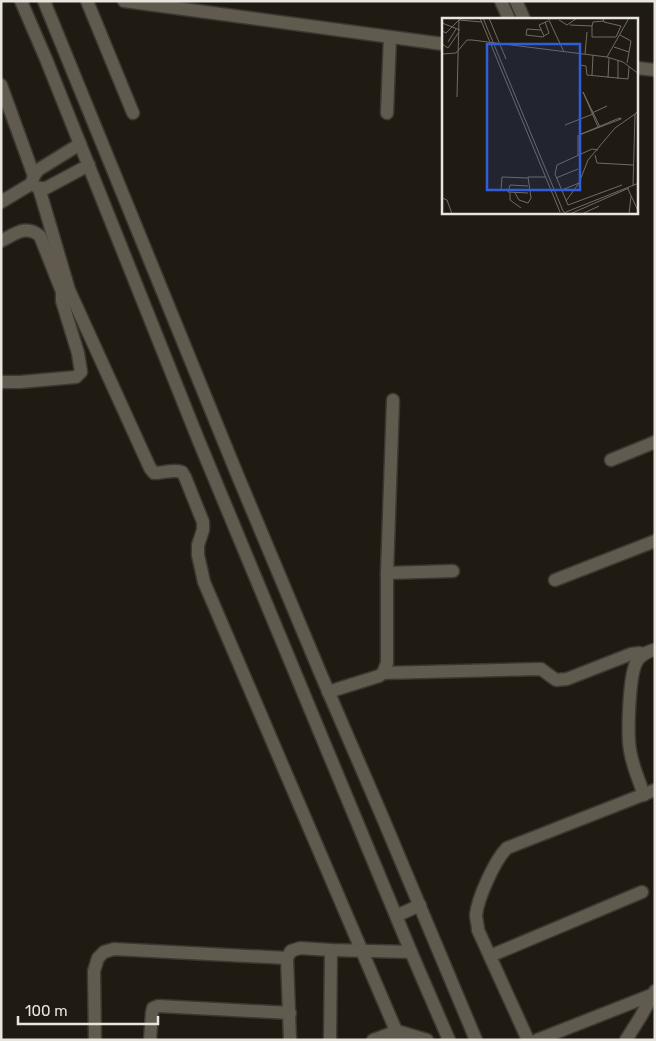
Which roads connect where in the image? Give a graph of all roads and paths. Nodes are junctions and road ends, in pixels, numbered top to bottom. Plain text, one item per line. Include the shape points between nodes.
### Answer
1 (21, 1) edge
2 (44, 1) edge
3 (87, 1) edge
4 (124, 1) edge
5 (501, 1) edge
6 (516, 1) edge
7 (158, 4) edge
8 (509, 18) edge
9 (524, 18) edge
10 (390, 37) junction
11 (442, 44) edge
12 (638, 68) edge
13 (655, 70) edge
14 (1, 85) edge
15 (133, 113) dead end
16 (388, 113) dead end
17 (80, 144) junction
18 (89, 165) junction
19 (35, 183) junction
20 (1, 202) edge
21 (1, 241) edge
22 (64, 288) junction
23 (1, 382) edge
24 (393, 400) dead end
25 (655, 442) edge
26 (612, 460) dead end
27 (655, 540) edge
28 (453, 571) dead end
29 (387, 573) junction
30 (555, 580) dead end
31 (652, 650) edge
32 (383, 673) junction
33 (328, 692) junction
34 (649, 793) edge
35 (642, 892) dead end
36 (420, 905) junction
37 (396, 916) junction
38 (331, 950) junction
39 (361, 951) junction
40 (411, 952) junction
41 (490, 956) junction
42 (287, 958) junction
43 (654, 993) edge
44 (290, 1013) junction
45 (398, 1035) edge
46 (375, 1039) edge
47 (95, 1040) edge
48 (150, 1040) edge
49 (290, 1040) edge
50 (330, 1040) edge
51 (427, 1040) edge
52 (449, 1040) edge
53 (476, 1040) edge
54 (528, 1040) edge
55 (538, 1040) edge
56 (626, 1040) edge

1 - 17 street
2 - 33 street
3 - 15 street
4 - 7 street
5 - 8 street
6 - 9 street
7 - 10 street
10 - 11 street
10 - 16 street
12 - 13 street
14 - 19 street
17 - 18 street
17 - 19 street via 38,170
18 - 19 street via 46,188
18 - 37 street
19 - 20 street
19 - 22 street
21 - 22 street via 23,230 35,232 40,236
22 - 23 street via 62,301 81,372 76,378
22 - 39 street via 150,468 154,473 182,472 203,522 198,555 204,582
24 - 29 street
25 - 26 street
27 - 30 street
28 - 29 street
29 - 32 street via 386,663
31 - 32 street via 556,680 541,669
31 - 34 street via 637,662 634,670 628,726 631,757
32 - 33 street
33 - 36 street
34 - 41 street via 507,848 502,853 476,915 478,930
35 - 41 street
36 - 37 street
36 - 53 street
37 - 40 street
38 - 39 street
38 - 42 street via 300,948 291,951
38 - 50 street
39 - 40 street
39 - 45 street
40 - 52 street
41 - 54 street
42 - 44 street
42 - 47 street via 114,949 104,952 98,958 94,971
43 - 55 street
43 - 56 street
44 - 48 street via 158,1006 153,1008
44 - 49 street
45 - 46 street
45 - 51 street

